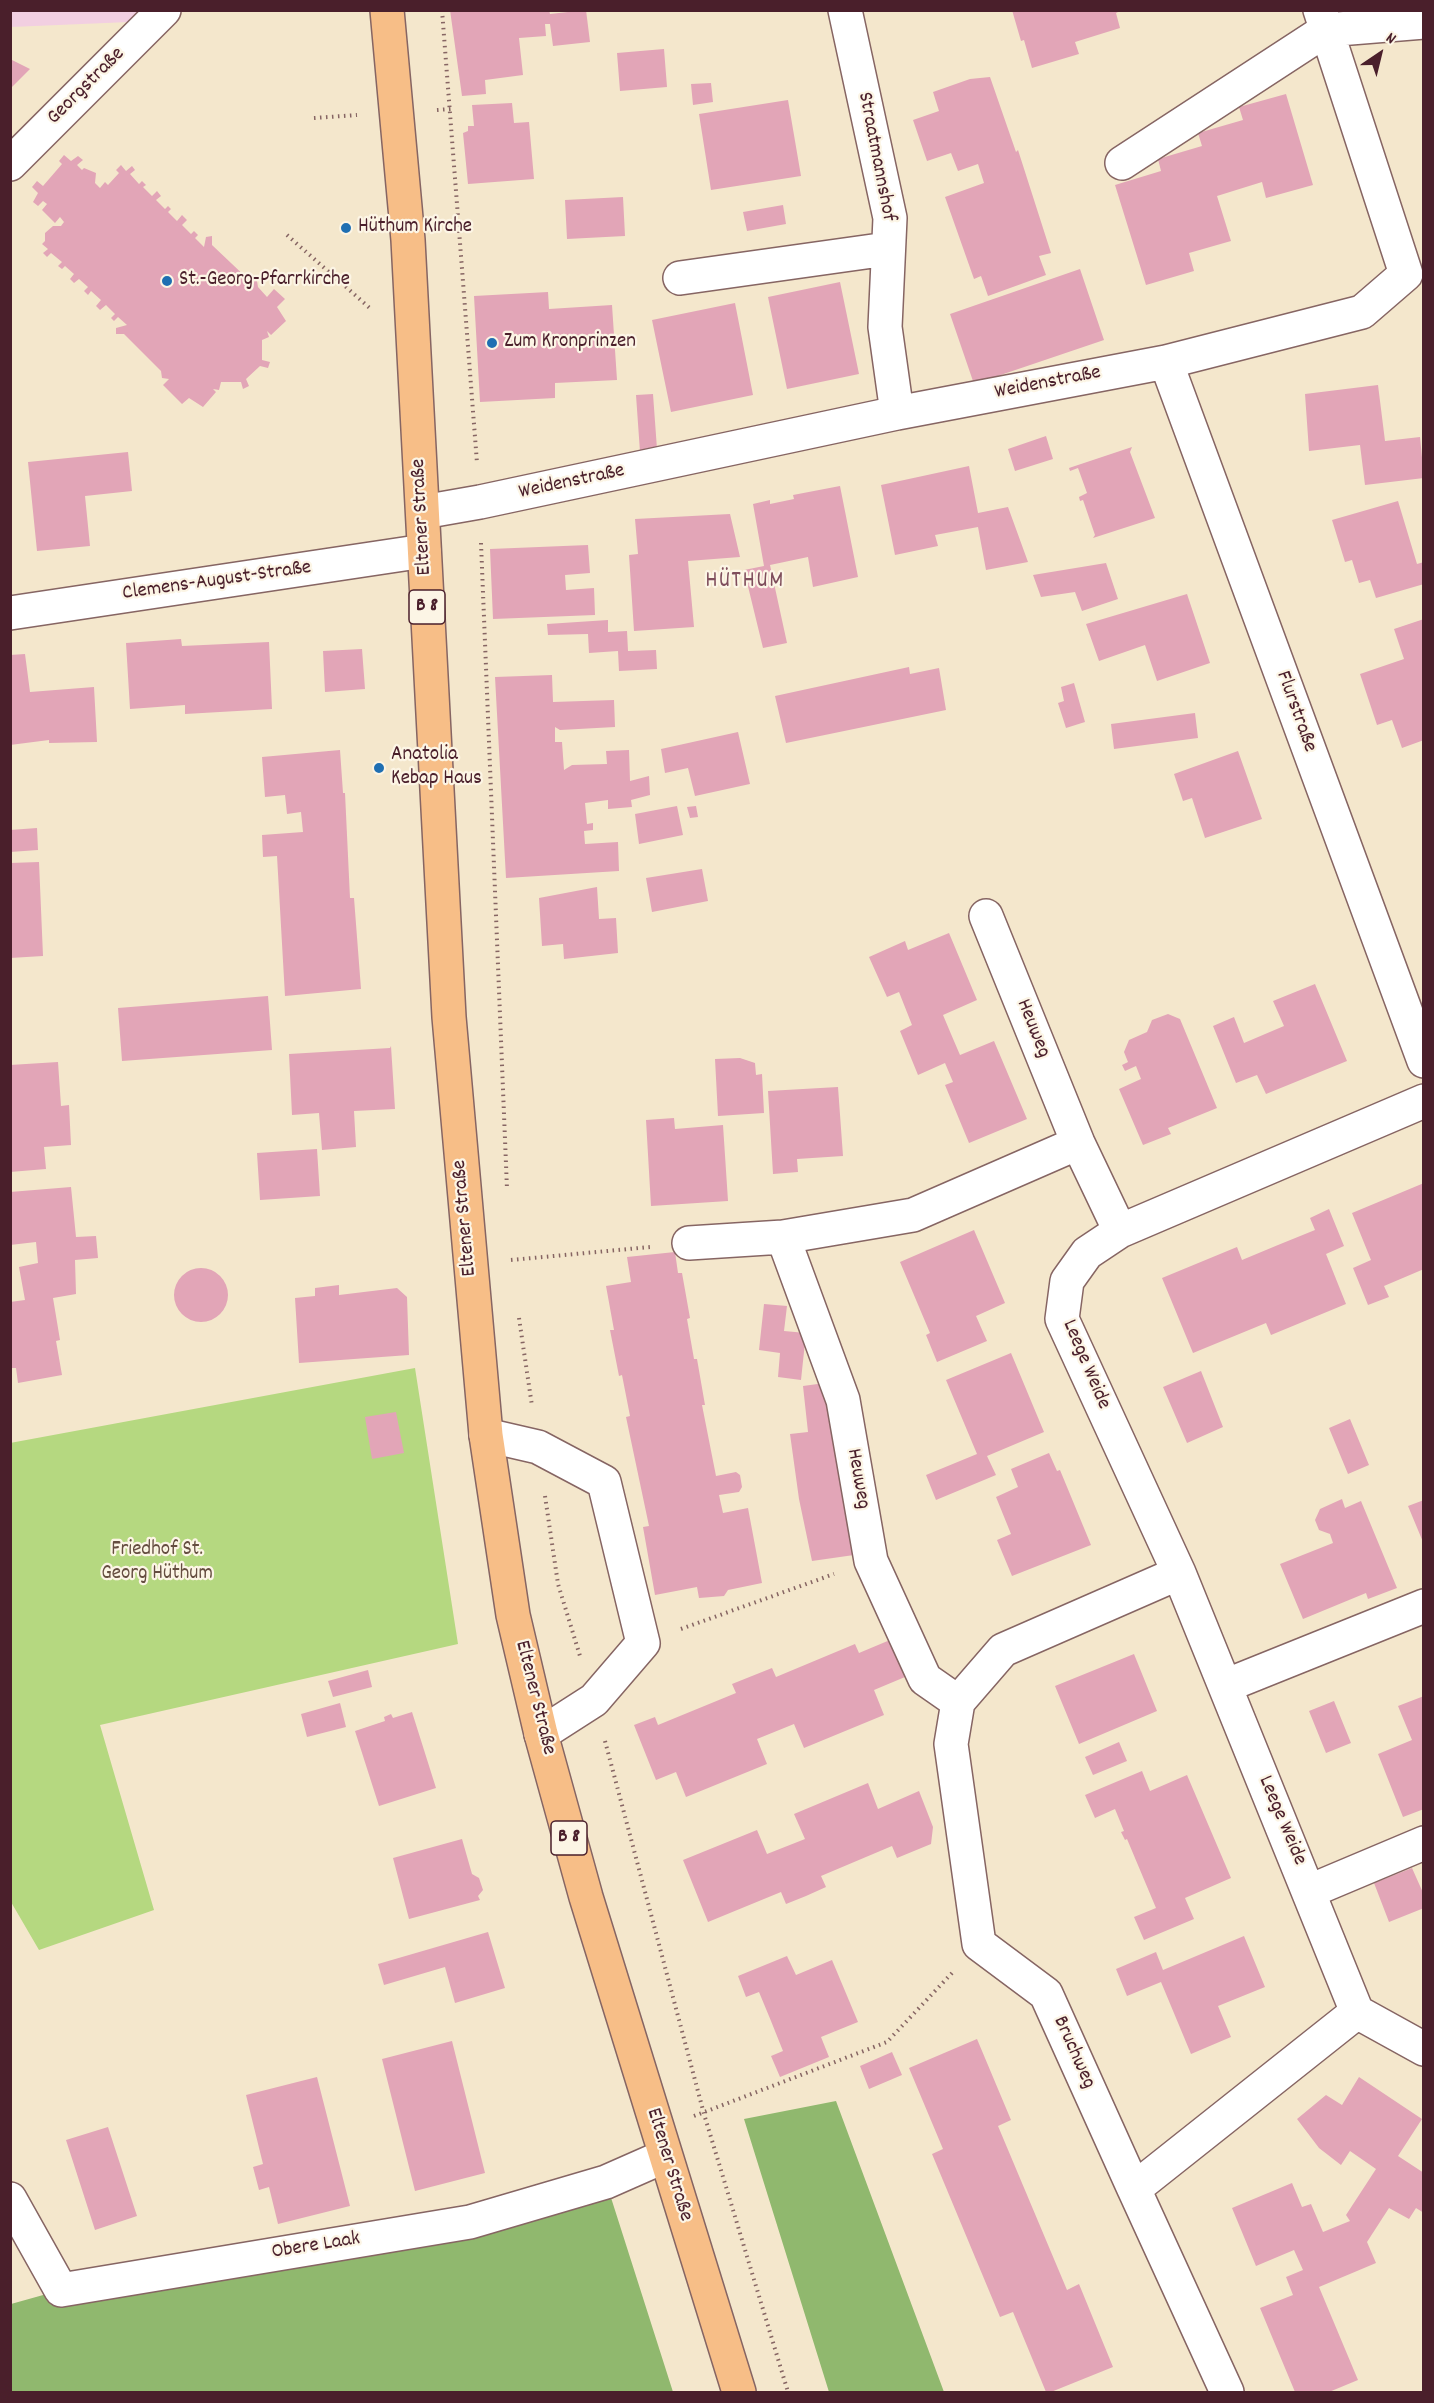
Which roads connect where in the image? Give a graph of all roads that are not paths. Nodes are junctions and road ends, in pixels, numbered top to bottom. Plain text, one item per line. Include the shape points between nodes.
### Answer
1 (164, 10) edge
2 (387, 10) edge
3 (845, 10) edge
4 (1323, 20) edge
5 (1424, 22) edge
6 (1122, 162) dead end
7 (10, 164) edge
8 (888, 249) junction
9 (680, 278) dead end
10 (1166, 362) junction
11 (897, 413) junction
12 (423, 512) junction
13 (424, 551) junction
14 (10, 613) edge
15 (986, 916) dead end
16 (1424, 1061) edge
17 (1424, 1101) edge
18 (1078, 1143) junction
19 (1120, 1231) junction
20 (783, 1237) junction
21 (689, 1243) road end
22 (486, 1435) junction
23 (1179, 1573) junction
24 (1424, 1606) edge
25 (1225, 1686) junction
26 (958, 1702) junction
27 (541, 1734) junction
28 (1424, 1843) edge
29 (1310, 1891) junction
30 (1357, 2012) junction
31 (1424, 2049) edge
32 (661, 2142) junction
33 (1134, 2189) junction
34 (10, 2199) edge
35 (739, 2392) edge
36 (1227, 2392) edge

1 - 7 street, Georgstraße
2 - 12 main road, Eltener Straße / B 8 via 408,240
3 - 8 street, Straatmannshof via 890,218
4 - 5 street
4 - 6 street
4 - 10 street, Weidenstraße via 1406,274 1362,312
8 - 9 street
8 - 11 street, Straatmannshof via 885,327
10 - 11 street, Weidenstraße
10 - 16 street, Flurstraße
11 - 12 street, Weidenstraße
12 - 13 main road, Eltener Straße / B 8
13 - 14 street, Clemens-August-Straße
13 - 22 main road, Eltener Straße / B 8 via 449,1017
15 - 18 street, Heuweg
17 - 19 street, Leege Weide
18 - 19 street, Heuweg
18 - 20 street via 913,1215
19 - 23 street, Leege Weide via 1087,1253 1066,1281 1062,1319
20 - 21 street
20 - 26 street, Heuweg via 843,1400 871,1561 926,1679
22 - 27 main road, Eltener Straße / B 8 via 513,1615
22 - 27 street via 538,1447 604,1482 643,1643 594,1700
23 - 25 street, Leege Weide
23 - 26 street via 1003,1650
24 - 25 street
25 - 29 street, Leege Weide
26 - 33 street, Bruchweg via 951,1744 979,1944 1046,1994
27 - 32 main road, Eltener Straße / B 8
28 - 29 street, Leege Weide
29 - 30 street, Leege Weide
30 - 31 street
30 - 33 street
32 - 34 street, Obere Laak via 606,2182 470,2222 61,2290
32 - 35 main road, Eltener Straße / B 8
33 - 36 street, Bruchweg

